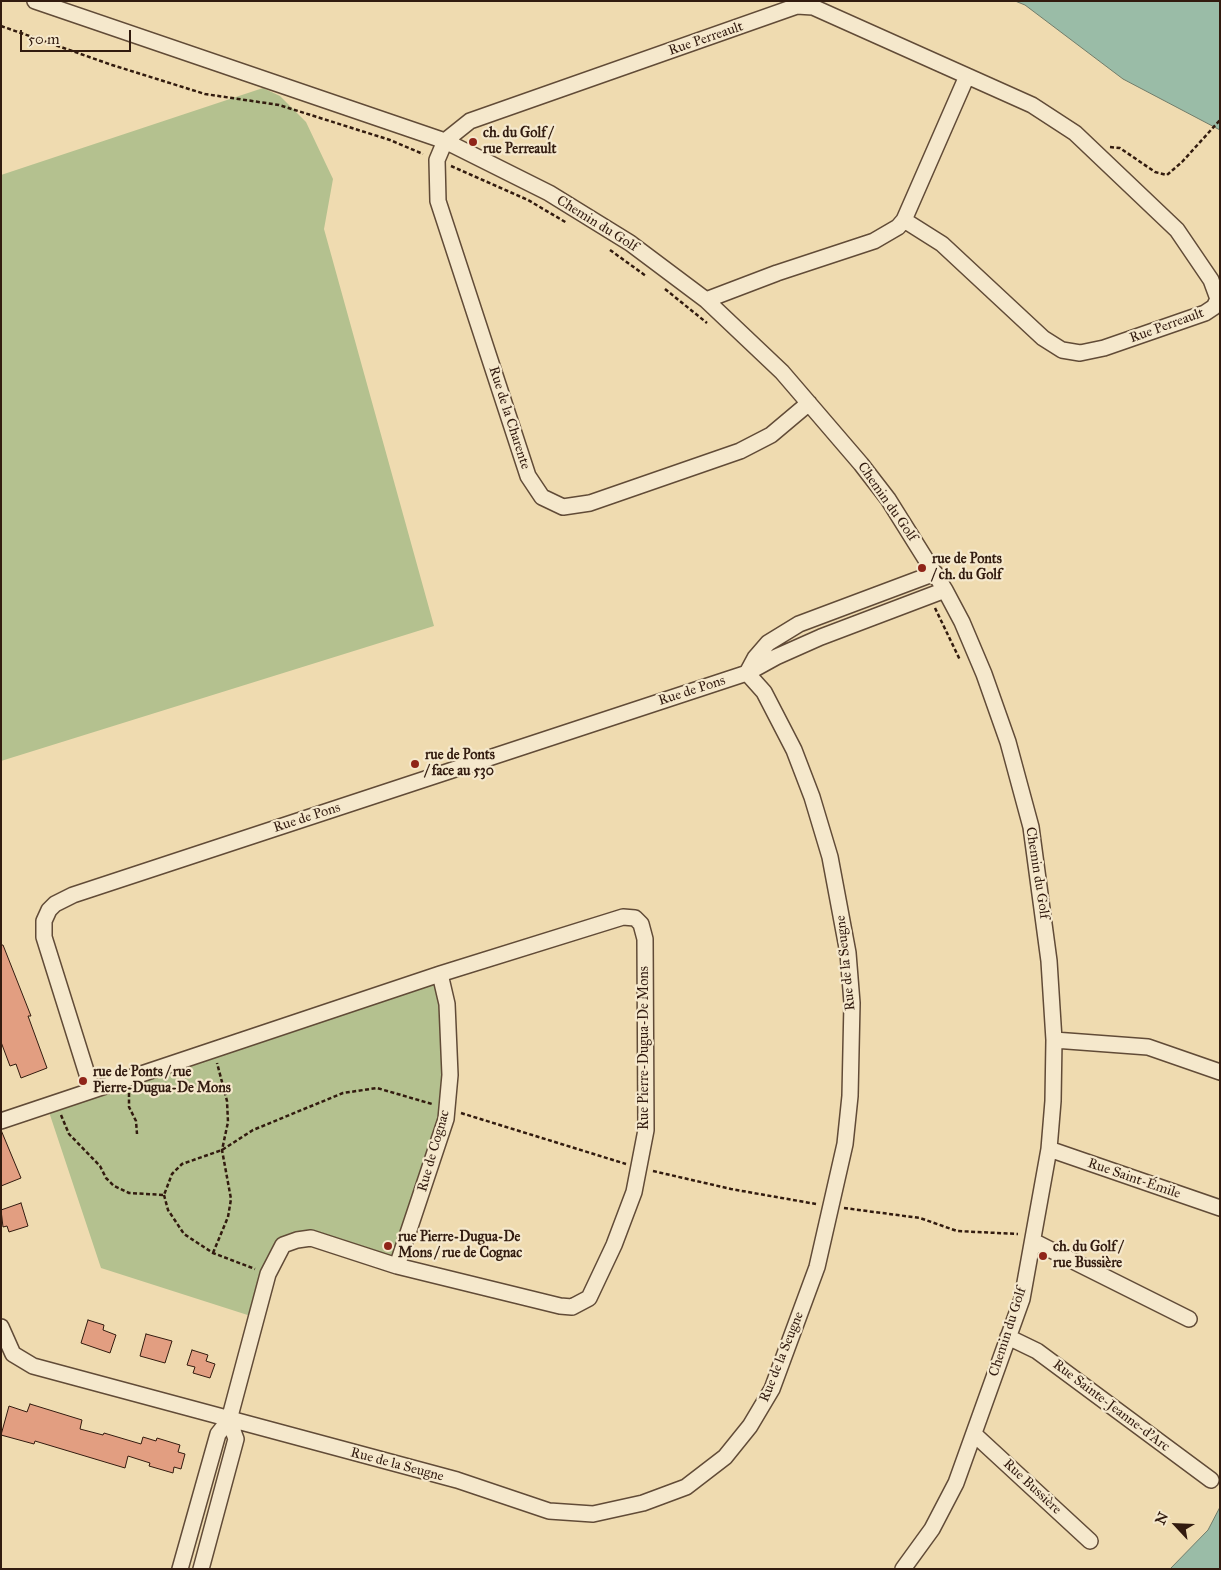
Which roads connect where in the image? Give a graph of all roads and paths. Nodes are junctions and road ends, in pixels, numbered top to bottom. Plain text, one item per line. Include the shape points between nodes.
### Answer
1 (35, 1) edge
2 (1, 26) edge
3 (967, 76) junction
4 (1220, 120) edge
5 (445, 141) junction
6 (1099, 155) junction
7 (437, 160) junction
8 (904, 220) junction
9 (575, 228) dead end
10 (606, 247) dead end
11 (650, 278) dead end
12 (664, 289) dead end
13 (706, 300) junction
14 (707, 324) dead end
15 (809, 403) junction
16 (934, 573) junction
17 (945, 590) junction
18 (929, 595) junction
19 (963, 666) dead end
20 (747, 673) junction
21 (440, 974) junction
22 (1054, 1040) junction
23 (213, 1050) junction
24 (1220, 1072) edge
25 (124, 1079) junction
26 (92, 1090) junction
27 (55, 1103) junction
28 (448, 1109) junction
29 (1, 1122) edge
30 (138, 1134) dead end
31 (1049, 1149) junction
32 (222, 1150) junction
33 (639, 1168) junction
34 (164, 1195) junction
35 (830, 1206) junction
36 (1220, 1208) edge
37 (1033, 1241) junction
38 (213, 1253) junction
39 (397, 1266) junction
40 (268, 1274) junction
41 (1189, 1320) dead end
42 (1, 1327) edge
43 (1008, 1337) junction
44 (229, 1420) junction
45 (974, 1434) junction
46 (1211, 1480) dead end
47 (1090, 1541) dead end
48 (180, 1569) edge
49 (201, 1569) edge
50 (903, 1569) edge

1 - 5 street, Chemin du Golf
2 - 7 path via 206,94 279,105 390,140
3 - 5 street, Rue Perreault via 823,12 797,6 470,121
3 - 6 street, Rue Perreault via 1057,119
3 - 8 street
4 - 6 path via 1167,175 1120,148 1106,148
5 - 7 street, Rue de la Charente
5 - 13 street, Chemin du Golf via 576,209 630,243
6 - 8 street, Rue Perreault via 1177,230 1211,280 1218,299 1214,307 1104,348 1080,353 1062,350 1043,338 942,244
7 - 9 path via 528,200
7 - 15 street, Rue de la Charente via 438,201 528,476 542,497 562,507 590,504 740,451 772,435
8 - 13 street via 874,241
10 - 11 path
12 - 14 path
13 - 15 street, Chemin du Golf via 782,372
15 - 16 street, Chemin du Golf via 888,498
16 - 17 street, Chemin du Golf
16 - 20 street via 799,624 768,643
17 - 18 street, Rue de Pons
17 - 22 street, Chemin du Golf via 984,674 1008,742 1031,827 1049,961
18 - 19 path
18 - 20 street, Rue de Pons via 820,637
20 - 26 street, Rue de Pons via 73,895 56,904 44,921 44,937
20 - 35 street, Rue de la Seugne via 764,692 794,750 812,797 830,857 848,953 852,1003 850,1096 845,1144
21 - 23 street, Rue Pierre-Dugua-De Mons
21 - 28 street, Rue de Cognac via 448,1013
21 - 33 street, Rue Pierre-Dugua-De Mons via 623,917 635,918 641,924 645,938 646,1130
22 - 24 street via 1148,1047
22 - 31 street, Chemin du Golf
23 - 25 street, Rue Pierre-Dugua-De Mons
23 - 32 path via 227,1101 228,1122
25 - 26 street, Rue Pierre-Dugua-De Mons
25 - 30 path
26 - 27 street
27 - 29 street
27 - 34 path via 69,1134 100,1166 114,1186 129,1193
28 - 32 path via 376,1088 343,1093 253,1130
28 - 33 path
28 - 39 street, Rue de Cognac
31 - 36 street, Rue Saint-Émile
31 - 37 street, Chemin du Golf
32 - 34 path via 182,1164 172,1174
32 - 38 path via 231,1199 228,1218
33 - 35 path via 731,1189
33 - 39 street, Rue Pierre-Dugua-De Mons via 634,1192 614,1246 589,1298 572,1308
34 - 38 path via 168,1210 184,1234
35 - 37 path via 920,1218 957,1231 1020,1234
35 - 44 street, Rue de la Seugne via 817,1267 772,1389 750,1426 725,1457 686,1487 643,1503 593,1514 549,1511 457,1480
37 - 41 street
37 - 43 street, Chemin du Golf via 1022,1299
38 - 40 path
39 - 40 street, Rue Pierre-Dugua-De Mons via 311,1238 283,1246
40 - 44 street, Rue Pierre-Dugua-De Mons
42 - 44 street, Rue de la Seugne via 13,1354 33,1366
43 - 45 street, Chemin du Golf
43 - 46 street, Rue Sainte-Jeanne-d'Arc via 1037,1351
44 - 48 street, Rue Pierre-Dugua-De Mons via 218,1434
44 - 49 street, Rue Pierre-Dugua-De Mons via 236,1439
45 - 47 street, Rue Bussière
45 - 50 street, Chemin du Golf via 956,1483 936,1522

